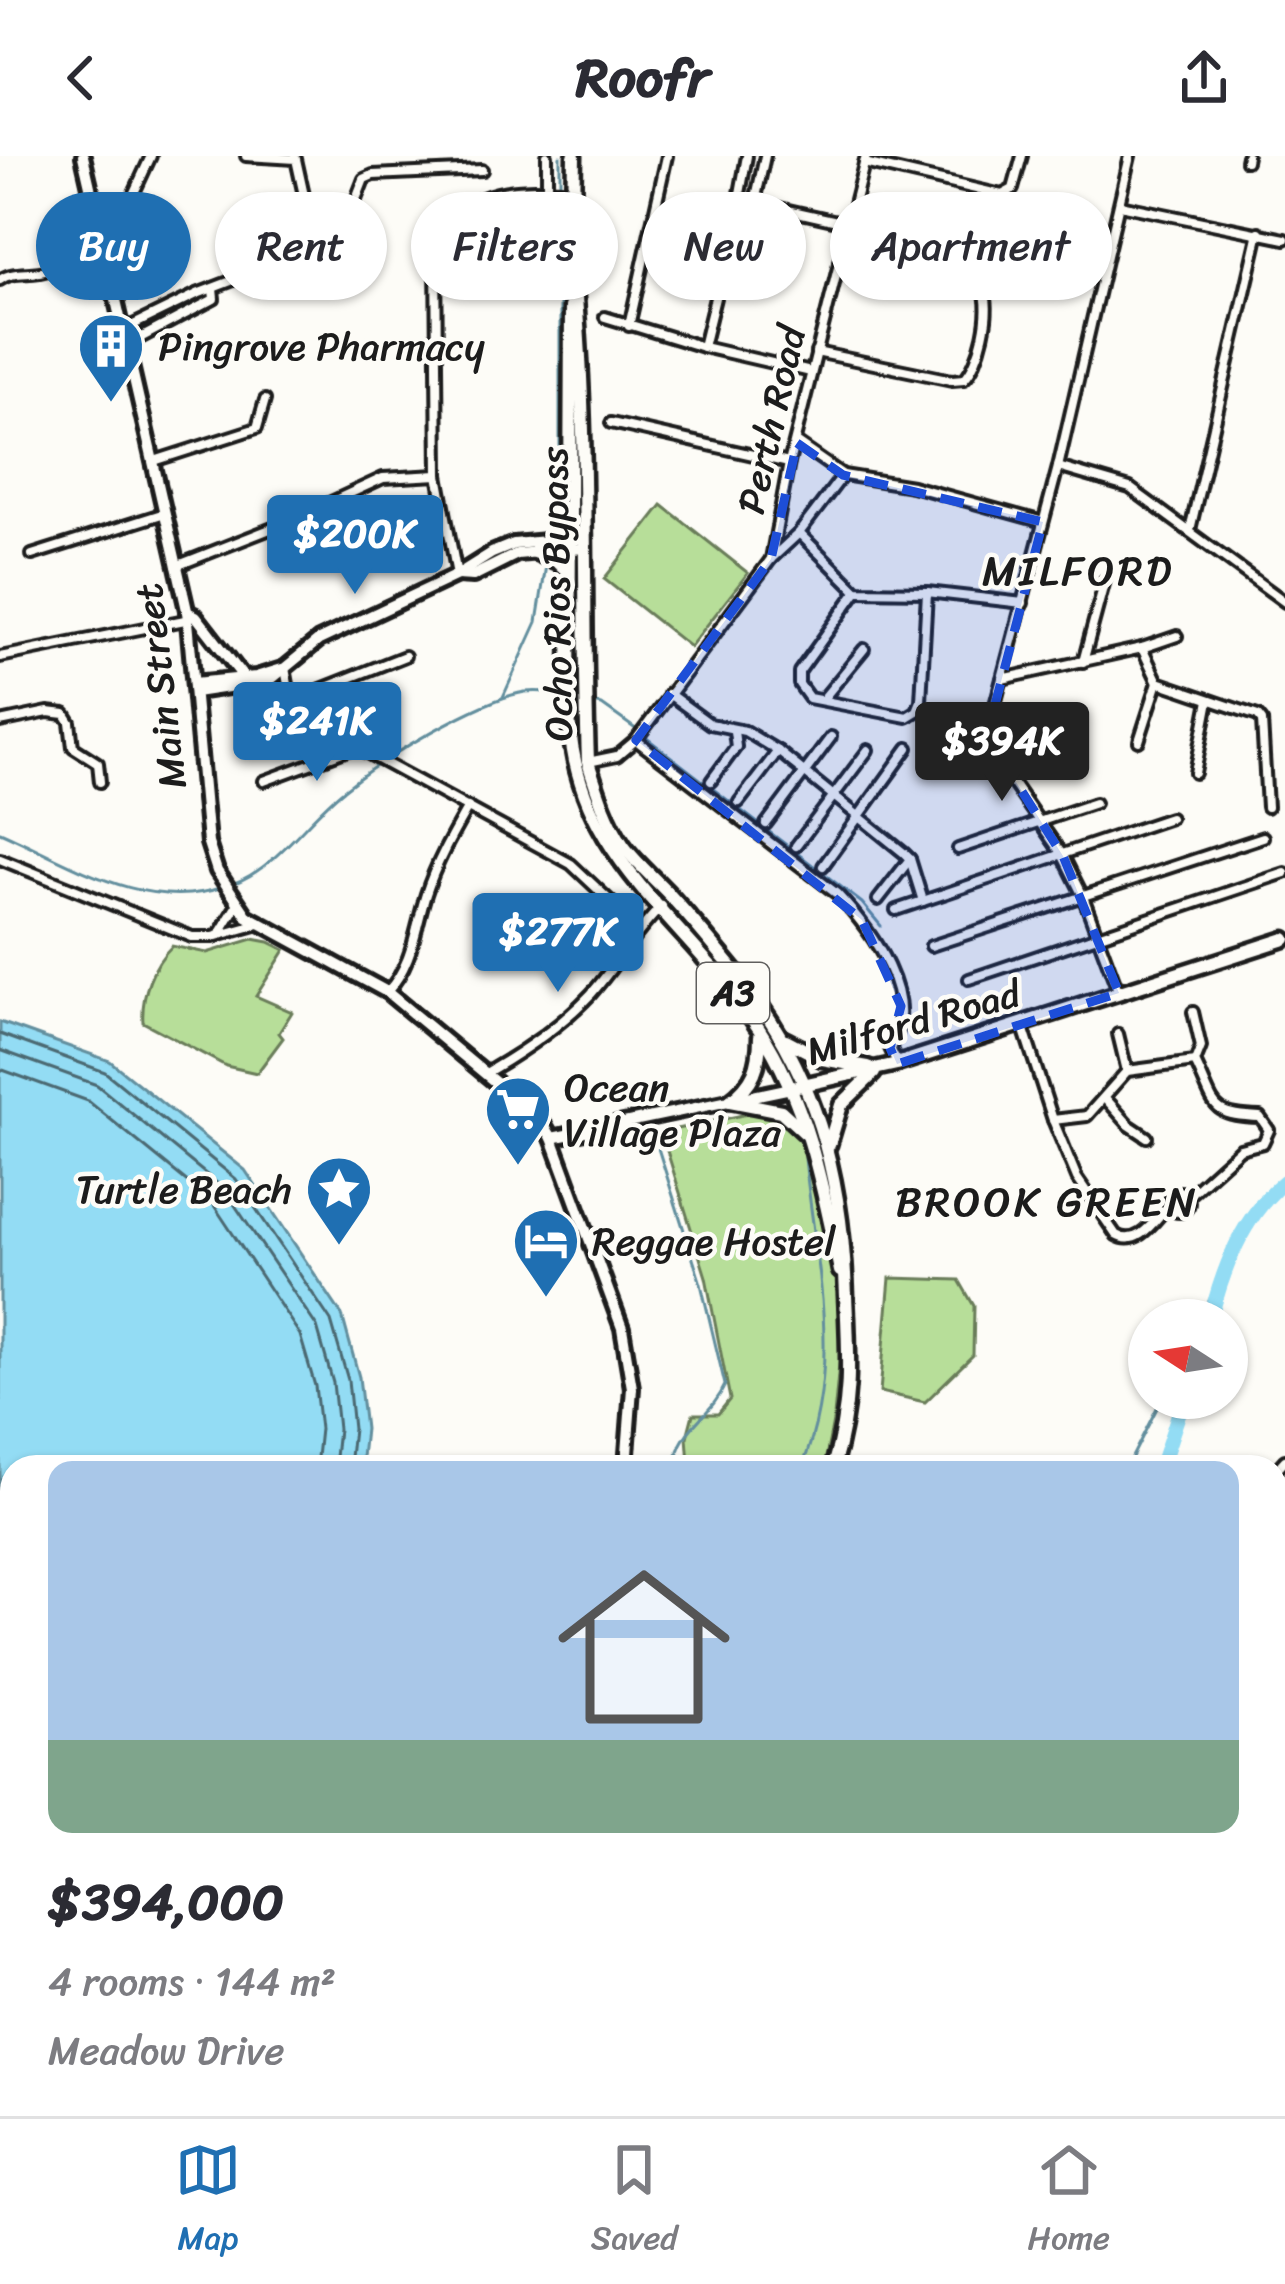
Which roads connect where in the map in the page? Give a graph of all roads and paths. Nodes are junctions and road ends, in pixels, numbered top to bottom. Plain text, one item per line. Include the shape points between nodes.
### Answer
1 (83, 156) edge
2 (151, 156) edge
3 (246, 156) edge
4 (548, 156) edge
5 (574, 156) edge
6 (667, 156) edge
7 (747, 156) edge
8 (765, 156) edge
9 (1022, 156) edge
10 (1130, 156) edge
11 (279, 158) edge
12 (865, 160) edge
13 (482, 170) dead end
14 (547, 189) junction
15 (574, 191) joint
16 (90, 192) edge
17 (135, 192) edge
18 (740, 192) edge
19 (756, 192) edge
20 (856, 192) edge
21 (1120, 205) junction
22 (1258, 232) junction
23 (1285, 239) edge
24 (36, 272) edge
25 (0, 280) edge
26 (213, 290) joint
27 (830, 297) edge
28 (116, 300) edge
29 (571, 300) edge
30 (577, 300) edge
31 (715, 300) edge
32 (986, 300) edge
33 (605, 317) dead end
34 (628, 326) junction
35 (123, 330) junction
36 (127, 345) junction
37 (704, 347) junction
38 (816, 352) junction
39 (811, 372) junction
40 (265, 400) dead end
41 (611, 423) dead end
42 (797, 443) junction
43 (154, 461) junction
44 (789, 464) junction
45 (1058, 467) junction
46 (438, 475) junction
47 (843, 475) junction
48 (167, 513) junction
49 (1043, 522) junction
50 (1190, 530) junction
51 (799, 533) junction
52 (584, 543) junction
53 (568, 544) junction
54 (535, 552) junction
55 (32, 555) dead end
56 (771, 559) junction
57 (176, 567) junction
58 (569, 573) junction
59 (457, 575) junction
60 (1106, 580) dead end
61 (856, 591) junction
62 (927, 592) junction
63 (1285, 602) edge
64 (1023, 603) junction
65 (186, 616) junction
66 (1177, 636) dead end
67 (1142, 648) junction
68 (864, 649) dead end
69 (405, 656) dead end
70 (0, 658) edge
71 (1083, 662) junction
72 (285, 668) junction
73 (244, 678) junction
74 (1002, 679) junction
75 (1158, 682) junction
76 (194, 687) junction
77 (669, 694) junction
78 (824, 699) junction
79 (291, 700) junction
80 (1209, 700) junction
81 (0, 722) edge
82 (734, 730) junction
83 (638, 737) junction
84 (831, 737) dead end
85 (1139, 741) dead end
86 (356, 747) junction
87 (908, 748) dead end
88 (868, 749) dead end
89 (778, 752) junction
90 (588, 762) junction
91 (1196, 772) dead end
92 (805, 773) junction
93 (264, 781) dead end
94 (712, 781) dead end
95 (100, 782) dead end
96 (834, 795) junction
97 (740, 802) dead end
98 (1095, 803) dead end
99 (468, 807) junction
100 (1267, 807) dead end
101 (858, 814) junction
102 (1170, 818) dead end
103 (1042, 821) junction
104 (766, 824) dead end
105 (1262, 837) dead end
106 (796, 845) dead end
107 (958, 849) dead end
108 (1063, 856) junction
109 (0, 860) edge
110 (910, 860) junction
111 (823, 866) dead end
112 (1285, 873) edge
113 (1082, 894) junction
114 (671, 897) junction
115 (878, 900) dead end
116 (923, 901) junction
117 (234, 902) junction
118 (660, 907) junction
119 (896, 910) dead end
120 (259, 924) junction
121 (639, 928) junction
122 (218, 935) junction
123 (1096, 936) junction
124 (1285, 939) edge
125 (931, 946) dead end
126 (969, 979) dead end
127 (387, 992) junction
128 (1119, 993) junction
129 (1193, 1012) dead end
130 (1022, 1022) junction
131 (760, 1030) junction
132 (777, 1031) junction
133 (1118, 1034) dead end
134 (1195, 1062) junction
135 (897, 1064) junction
136 (879, 1069) junction
137 (1127, 1071) junction
138 (486, 1073) junction
139 (806, 1084) junction
140 (791, 1088) junction
141 (1106, 1099) junction
142 (730, 1101) junction
143 (1053, 1120) junction
144 (1147, 1137) dead end
145 (552, 1138) junction
146 (823, 1151) junction
147 (1187, 1196) junction
148 (1168, 1206) junction
149 (627, 1455) edge
150 (835, 1455) edge

1 - 16 street, Main Street
2 - 17 street
3 - 11 street
4 - 14 street
5 - 15 main road, A3
6 - 34 street
7 - 18 street
8 - 19 street
9 - 12 street via 1012,189 1001,195
10 - 21 street
11 - 13 street via 296,159 305,200 319,207 355,202 374,175
12 - 20 street, Perth Road
14 - 15 street
14 - 46 street via 476,200 440,240
21 - 22 street
21 - 45 street
22 - 23 street
22 - 50 street
24 - 25 street
26 - 35 street
26 - 36 street via 200,309
27 - 38 street, Perth Road
28 - 35 street, Main Street
29 - 53 main road, Ocho Rios Bypass / A3
30 - 52 main road, Ocho Rios Bypass / A3
31 - 37 street
32 - 38 street via 973,370 958,380
33 - 34 street
34 - 37 street
35 - 36 street, Main Street
36 - 43 street, Main Street
37 - 39 street
38 - 39 street, Perth Road
39 - 42 street, Perth Road
40 - 43 street via 257,428
41 - 44 street
42 - 44 street, Perth Road
42 - 47 street
43 - 48 street, Main Street
44 - 56 street, Perth Road
45 - 49 street
45 - 50 street via 1130,488
46 - 57 street via 383,478
46 - 59 street
47 - 49 street
47 - 51 street
48 - 55 street
48 - 57 street, Main Street
49 - 64 street
50 - 63 street
51 - 56 street
51 - 61 street
52 - 53 street
52 - 90 main road, Ocho Rios Bypass / A3
53 - 54 street
53 - 58 main road, Ocho Rios Bypass / A3
53 - 59 street via 514,544
54 - 58 main road
54 - 59 street
56 - 77 street
57 - 65 street, Main Street
58 - 118 main road, Ocho Rios Bypass / A3 via 575,764 613,854
59 - 72 street via 319,640
60 - 71 street
61 - 62 street
61 - 78 street via 799,672 805,694
62 - 64 street
62 - 78 street via 917,711 907,717
64 - 74 street
65 - 70 street
65 - 73 street via 196,616
65 - 76 street, Main Street
66 - 67 street
67 - 71 street
67 - 75 street
68 - 78 street
69 - 79 street
71 - 74 street
72 - 73 street
72 - 76 street via 259,685
72 - 79 street
73 - 76 street
74 - 103 street via 991,721 995,748
75 - 80 street
75 - 85 street
76 - 117 street, Main Street via 208,843
77 - 82 street via 710,724
77 - 83 street
79 - 86 street via 298,716
80 - 91 street
80 - 100 street via 1262,721
81 - 95 street via 65,714 73,747 98,763
82 - 89 street
82 - 94 street via 736,747
83 - 90 street via 617,756
83 - 135 street via 862,920 902,1006 890,1048
84 - 92 street
86 - 93 street
86 - 99 street
87 - 101 street
88 - 96 street
89 - 92 street
89 - 97 street
90 - 114 main road, Ocho Rios Bypass / A3 via 624,846
92 - 96 street
92 - 104 street
96 - 101 street
96 - 106 street
98 - 103 street
99 - 121 street via 572,865
99 - 127 street via 426,893 407,965
101 - 110 street
101 - 111 street
102 - 108 street
103 - 107 street
103 - 108 street
105 - 113 street
108 - 113 street
108 - 116 street
109 - 122 street via 182,935
110 - 115 street
110 - 116 street
112 - 123 street
113 - 123 street
113 - 125 street
114 - 118 street
114 - 132 main road, Ocho Rios Bypass / A3
116 - 119 street
117 - 120 street, Main Street
117 - 122 street
118 - 121 street
118 - 131 main road, Ocho Rios Bypass / A3
120 - 122 street
120 - 127 street, Main Street
121 - 138 street via 564,1020
123 - 126 street
123 - 128 street
124 - 128 main road, Milford Road
127 - 138 street, Main Street
128 - 130 main road, Milford Road
129 - 134 street via 1201,1047
130 - 135 main road, Milford Road
130 - 143 street
131 - 140 main road, Ocho Rios Bypass / A3
131 - 142 main road via 760,1062
132 - 136 main road via 822,1060
132 - 139 main road, Ocho Rios Bypass / A3
133 - 137 street
134 - 137 street
134 - 147 street via 1215,1106 1226,1115 1261,1117 1268,1136 1240,1149
135 - 136 main road, Milford Road
136 - 139 main road, Milford Road
136 - 146 main road via 841,1105
137 - 141 street
138 - 145 street, Main Street
139 - 140 main road, Milford Road
139 - 146 main road, Ocho Rios Bypass / A3
140 - 142 street, Milford Road
140 - 146 main road, Ocho Rios Bypass / A3
141 - 143 street via 1088,1116
141 - 144 street
142 - 145 street, Milford Road
142 - 146 main road via 781,1112
143 - 148 street via 1116,1235 1136,1239
145 - 149 street, Main Street via 622,1328 632,1388
146 - 150 main road, Ocho Rios Bypass / A3 via 851,1348
147 - 148 street via 1176,1191
147 - 148 street via 1183,1211

